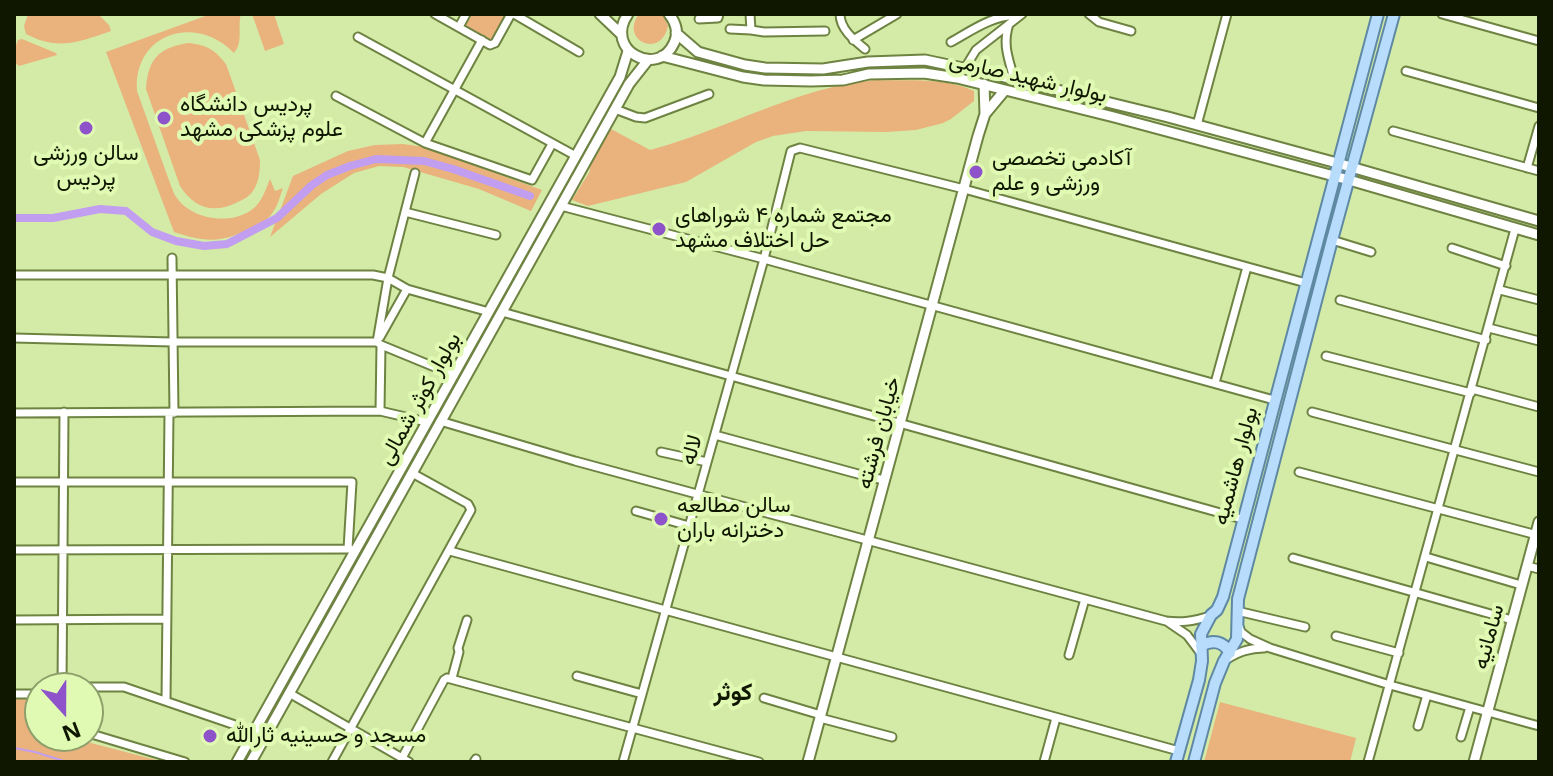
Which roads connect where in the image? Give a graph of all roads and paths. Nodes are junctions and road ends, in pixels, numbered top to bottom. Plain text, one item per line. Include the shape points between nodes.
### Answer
1 (435, 14) edge
2 (466, 14) edge
3 (512, 14) edge
4 (600, 14) edge
5 (628, 14) edge
6 (719, 14) edge
7 (750, 14) edge
8 (840, 14) edge
9 (897, 14) edge
10 (1085, 14) edge
11 (1227, 14) edge
12 (1378, 14) edge
13 (1394, 14) edge
14 (1442, 14) edge
15 (1020, 15) edge
16 (673, 16) edge
17 (699, 19) dead end
18 (1010, 22) junction
19 (459, 27) junction
20 (730, 29) dead end
21 (751, 30) junction
22 (825, 31) dead end
23 (1131, 31) dead end
24 (676, 33) junction
25 (621, 34) junction
26 (358, 37) dead end
27 (482, 40) junction
28 (853, 40) junction
29 (1539, 41) edge
30 (951, 42) dead end
31 (865, 49) dead end
32 (628, 51) junction
33 (579, 52) dead end
34 (662, 56) junction
35 (648, 60) junction
36 (965, 68) junction
37 (1406, 71) dead end
38 (1014, 79) junction
39 (984, 84) junction
40 (454, 90) junction
41 (1005, 90) junction
42 (709, 94) dead end
43 (336, 96) dead end
44 (1539, 108) edge
45 (615, 109) junction
46 (1140, 111) junction
47 (985, 114) junction
48 (1136, 122) junction
49 (1197, 125) junction
50 (1539, 126) edge
51 (1393, 131) dead end
52 (425, 143) junction
53 (552, 144) junction
54 (576, 156) junction
55 (1337, 163) junction
56 (1352, 168) junction
57 (1527, 168) junction
58 (1539, 171) edge
59 (415, 173) dead end
60 (1334, 176) junction
61 (1349, 180) junction
62 (964, 189) junction
63 (561, 206) junction
64 (405, 212) junction
65 (1539, 221) edge
66 (1515, 229) junction
67 (496, 235) dead end
68 (1539, 235) edge
69 (1332, 240) junction
70 (1452, 248) dead end
71 (1371, 252) dead end
72 (172, 258) dead end
73 (764, 259) junction
74 (1506, 266) junction
75 (1247, 267) junction
76 (172, 274) junction
77 (14, 275) edge
78 (388, 278) junction
79 (1306, 283) junction
80 (407, 289) junction
81 (1500, 290) junction
82 (1340, 300) dead end
83 (1539, 300) edge
84 (933, 305) junction
85 (489, 312) junction
86 (502, 312) junction
87 (1489, 328) junction
88 (14, 338) edge
89 (1486, 340) junction
90 (1539, 341) edge
91 (172, 342) junction
92 (379, 343) junction
93 (1326, 356) dead end
94 (454, 375) junction
95 (731, 376) junction
96 (1215, 383) junction
97 (1472, 391) junction
98 (1274, 400) junction
99 (1539, 407) edge
100 (380, 411) junction
101 (64, 412) junction
102 (1312, 412) dead end
103 (14, 413) edge
104 (171, 413) junction
105 (440, 421) junction
106 (427, 422) junction
107 (901, 423) junction
108 (715, 435) junction
109 (1263, 441) junction
110 (1278, 446) junction
111 (1455, 449) junction
112 (661, 452) dead end
113 (707, 462) junction
114 (1299, 472) dead end
115 (1539, 472) edge
116 (412, 473) junction
117 (885, 480) junction
118 (14, 482) edge
119 (63, 482) junction
120 (168, 483) junction
121 (393, 484) junction
122 (402, 491) junction
123 (698, 494) junction
124 (1439, 509) junction
125 (636, 511) dead end
126 (375, 517) junction
127 (1242, 519) junction
128 (385, 521) junction
129 (1539, 522) edge
130 (689, 526) junction
131 (1537, 535) edge
132 (869, 541) junction
133 (14, 550) edge
134 (63, 550) junction
135 (352, 550) junction
136 (168, 551) junction
137 (450, 551) junction
138 (1426, 557) junction
139 (1293, 558) dead end
140 (1527, 566) junction
141 (1539, 569) edge
142 (1521, 585) junction
143 (1416, 593) junction
144 (1085, 599) junction
145 (666, 610) junction
146 (1211, 615) junction
147 (1237, 617) junction
148 (62, 619) junction
149 (167, 619) junction
150 (14, 620) edge
151 (467, 620) dead end
152 (1512, 620) junction
153 (1166, 621) junction
154 (1305, 627) dead end
155 (1336, 636) dead end
156 (1270, 648) junction
157 (1201, 651) junction
158 (1399, 653) junction
159 (1069, 655) dead end
160 (837, 657) junction
161 (1227, 657) junction
162 (62, 672) edge
163 (577, 676) dead end
164 (449, 678) junction
165 (1390, 685) junction
166 (104, 687) edge
167 (289, 693) junction
168 (642, 694) junction
169 (1427, 695) junction
170 (764, 698) dead end
171 (166, 701) junction
172 (1470, 707) junction
173 (1487, 712) junction
174 (821, 717) junction
175 (1056, 718) junction
176 (1418, 726) dead end
177 (1539, 726) edge
178 (241, 727) dead end
179 (351, 729) junction
180 (633, 729) junction
181 (892, 737) dead end
182 (1461, 737) dead end
183 (104, 738) edge
184 (1178, 756) edge
185 (406, 760) edge
186 (185, 762) edge
187 (237, 762) edge
188 (251, 762) edge
189 (332, 762) edge
190 (623, 762) edge
191 (759, 762) edge
192 (808, 762) edge
193 (1044, 762) edge
194 (1194, 762) edge
195 (1368, 762) edge
196 (1474, 762) edge

1 - 19 street
2 - 19 street
3 - 27 street via 495,43
3 - 33 street
4 - 25 street
5 - 25 street
6 - 17 street
7 - 21 street
8 - 28 street via 840,23
9 - 28 street
10 - 23 street
11 - 49 street
12 - 55 main road
13 - 56 main road
14 - 29 street
15 - 18 street
15 - 30 street via 987,22
16 - 24 street
18 - 36 street via 976,50
18 - 38 street via 1005,45
19 - 27 street
20 - 21 street
21 - 22 street
24 - 34 street
24 - 36 street, بولوار شهید صارمی via 698,52 765,68 925,60
25 - 32 street
26 - 40 street
27 - 40 street
28 - 31 street
32 - 35 street
32 - 54 street, بولوار کوثر شمالی via 620,77
34 - 35 street
34 - 39 street, بولوار شهید صارمی via 764,80 924,73
35 - 45 street, بولوار کوثر شمالی
36 - 38 street, بولوار شهید صارمی
37 - 44 street
38 - 46 street, بولوار شهید صارمی
39 - 41 street, بولوار شهید صارمی
39 - 47 street, خیابان فرشته
40 - 52 street
40 - 53 street
41 - 47 street, خیابان فرشته
41 - 48 street, بولوار شهید صارمی
42 - 45 street via 645,118
43 - 52 street
45 - 63 street, بولوار کوثر شمالی
46 - 48 street
46 - 49 street, بولوار شهید صارمی
47 - 62 street, خیابان فرشته
48 - 60 street, بولوار شهید صارمی
49 - 55 street, بولوار شهید صارمی
50 - 57 street
51 - 57 street
52 - 53 street via 532,180
53 - 54 street
54 - 85 street, بولوار کوثر شمالی
55 - 56 street, بولوار شهید صارمی
55 - 60 main road, بولوار هاشمیه
56 - 61 main road, بولوار هاشمیه
56 - 65 street
57 - 58 street
59 - 64 street
60 - 61 street, بولوار شهید صارمی
60 - 79 main road, بولوار هاشمیه
61 - 66 street
61 - 69 main road, بولوار هاشمیه
62 - 73 street, لاله via 794,148
62 - 75 street
62 - 84 street, خیابان فرشته
63 - 73 street
63 - 86 street, بولوار کوثر شمالی
64 - 67 street
64 - 78 street
66 - 68 street
66 - 74 street
69 - 71 street
69 - 110 main road, بولوار هاشمیه
70 - 74 street
72 - 76 street
73 - 84 street
73 - 95 street, لاله
74 - 81 street
75 - 79 street
75 - 96 street
76 - 77 street
76 - 78 street
76 - 91 street
78 - 80 street
78 - 92 street
79 - 98 main road, بولوار هاشمیه
80 - 85 street
80 - 92 street
81 - 83 street
81 - 87 street
82 - 89 street
84 - 96 street
84 - 107 street, خیابان فرشته
85 - 94 street, بولوار کوثر شمالی
86 - 95 street
86 - 105 street, بولوار کوثر شمالی
87 - 89 street
87 - 90 street
88 - 91 street
89 - 97 street
91 - 92 street
91 - 104 street
92 - 94 street
92 - 100 street
93 - 97 street
94 - 106 street, بولوار کوثر شمالی
95 - 107 street
95 - 108 street, لاله
96 - 98 street
97 - 99 street
97 - 111 street
98 - 109 main road, بولوار هاشمیه
100 - 104 street
100 - 106 street
101 - 103 street
101 - 104 street
101 - 119 street
102 - 111 street
104 - 120 street
105 - 116 street, بولوار کوثر شمالی
105 - 123 street
106 - 121 street, بولوار کوثر شمالی
107 - 117 street, خیابان فرشته
107 - 127 street
108 - 113 street, لاله
108 - 117 street
109 - 110 main road
109 - 127 main road, بولوار هاشمیه
110 - 147 main road, بولوار هاشمیه
111 - 115 street
111 - 124 street
112 - 113 street
113 - 123 street, لاله
114 - 124 street
116 - 122 street, بولوار کوثر شمالی
116 - 137 street via 471,510
117 - 132 street, خیابان فرشته
118 - 119 street
119 - 120 street
119 - 134 street
120 - 135 street via 352,482
120 - 136 street
121 - 122 street
121 - 126 street, بولوار کوثر شمالی
122 - 128 street, بولوار کوثر شمالی
123 - 130 street, لاله
123 - 132 street
124 - 131 street
124 - 138 street
125 - 130 street
126 - 128 street
126 - 135 street, بولوار کوثر شمالی
127 - 146 main road, بولوار هاشمیه via 1223,597
128 - 167 street, بولوار کوثر شمالی
129 - 131 street, سامانیه
130 - 145 street, لاله
131 - 140 street, سامانیه
132 - 144 street
132 - 160 street, خیابان فرشته
133 - 134 street
134 - 136 street
134 - 148 street
135 - 136 street
135 - 187 street, بولوار کوثر شمالی
136 - 149 street
137 - 145 street
137 - 179 street
138 - 142 street
138 - 143 street
139 - 143 street
140 - 141 street
140 - 142 street, سامانیه
142 - 152 street, سامانیه
143 - 152 street
143 - 158 street
144 - 153 street
144 - 159 street
145 - 160 street
145 - 168 street, لاله
146 - 153 street via 1197,621
146 - 157 main road, بولوار هاشمیه via 1201,634
147 - 154 street
147 - 156 street via 1241,632
147 - 161 main road, بولوار هاشمیه via 1237,639
148 - 149 street
148 - 150 street
148 - 162 street
149 - 171 street
151 - 164 street
152 - 173 street, سامانیه
153 - 157 street
155 - 158 street
156 - 161 street
156 - 165 street
157 - 161 main road via 1214,641 1226,647
157 - 184 main road, بولوار هاشمیه via 1199,680
158 - 165 street
160 - 174 street, خیابان فرشته
160 - 175 street
161 - 194 main road, بولوار هاشمیه
163 - 168 street
164 - 180 street
164 - 185 street
165 - 169 street
165 - 195 street
166 - 171 street via 124,687
167 - 179 street
167 - 188 street, بولوار کوثر شمالی
168 - 180 street, لاله
169 - 172 street
169 - 176 street
170 - 174 street
171 - 178 street
172 - 173 street
172 - 182 street
173 - 177 street
173 - 196 street, سامانیه
174 - 181 street
174 - 192 street, خیابان فرشته
175 - 184 street
175 - 193 street
179 - 185 street
179 - 189 street
180 - 190 street, لاله
180 - 191 street
183 - 186 street

